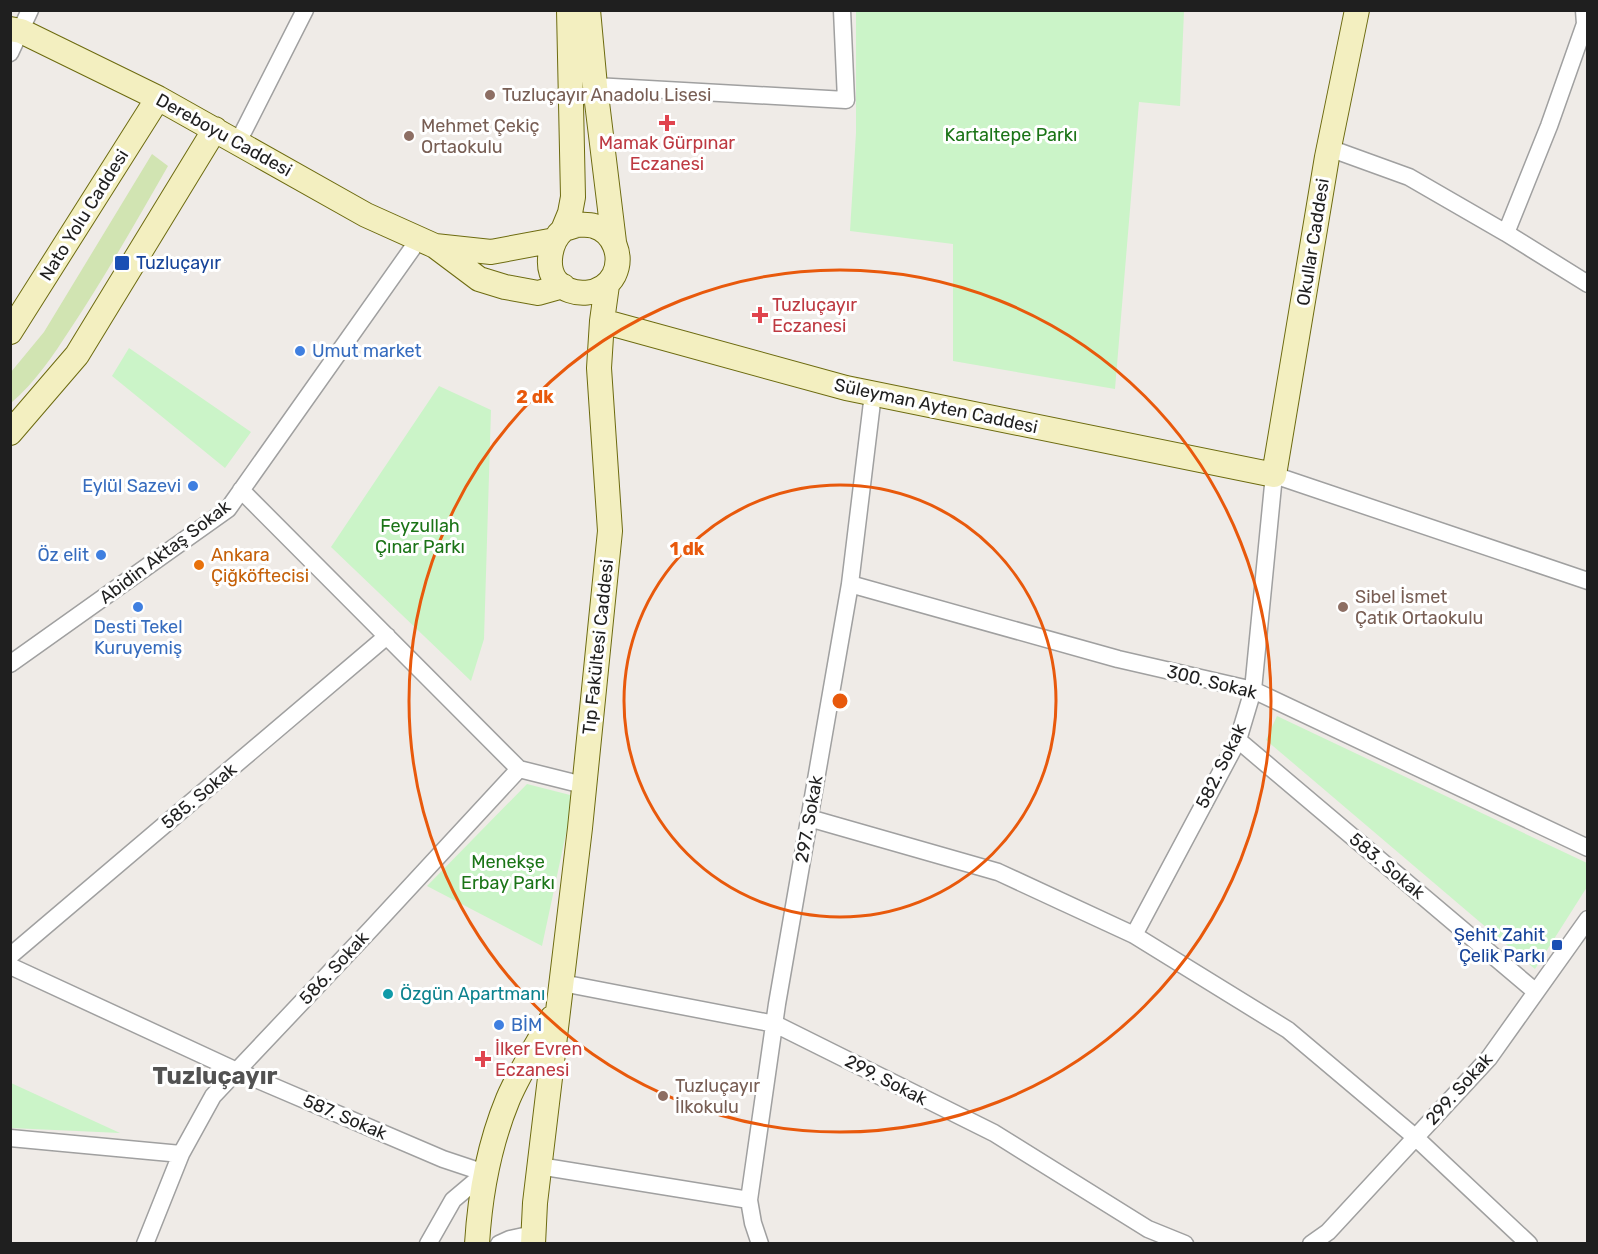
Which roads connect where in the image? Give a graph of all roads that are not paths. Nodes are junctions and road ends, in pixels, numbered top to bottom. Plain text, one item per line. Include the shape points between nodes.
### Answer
1 (305, 10) edge
2 (569, 10) edge
3 (588, 10) edge
4 (842, 10) edge
5 (1357, 10) edge
6 (1586, 20) edge
7 (21, 23) edge
8 (10, 53) edge
9 (595, 86) junction
10 (158, 98) junction
11 (215, 129) junction
12 (238, 142) junction
13 (1329, 148) junction
14 (1506, 233) junction
15 (559, 235) junction
16 (614, 242) junction
17 (427, 243) junction
18 (1587, 284) edge
19 (607, 285) junction
20 (563, 286) junction
21 (602, 321) junction
22 (10, 332) edge
23 (873, 394) junction
24 (10, 434) edge
25 (1274, 475) junction
26 (242, 490) junction
27 (1587, 582) edge
28 (850, 584) junction
29 (387, 636) junction
30 (10, 664) edge
31 (1252, 690) junction
32 (1238, 740) junction
33 (519, 769) junction
34 (583, 785) junction
35 (809, 818) junction
36 (1587, 848) edge
37 (1587, 919) edge
38 (1134, 935) junction
39 (10, 956) edge
40 (10, 966) edge
41 (562, 983) junction
42 (1536, 992) junction
43 (557, 1008) junction
44 (775, 1024) junction
45 (237, 1071) junction
46 (1415, 1137) junction
47 (10, 1138) edge
48 (181, 1154) junction
49 (539, 1166) junction
50 (485, 1173) junction
51 (749, 1200) junction
52 (533, 1239) edge
53 (145, 1244) edge
54 (428, 1244) edge
55 (477, 1244) edge
56 (499, 1244) edge
57 (760, 1244) edge
58 (1185, 1244) edge
59 (1311, 1244) edge
60 (1528, 1244) edge

1 - 12 street
2 - 15 main road via 573,197
3 - 9 main road
4 - 9 street via 846,100
5 - 13 main road, Okullar Caddesi
6 - 14 street via 1550,126
7 - 8 street
7 - 10 main road, Dereboyu Caddesi
9 - 16 main road
10 - 11 main road, Dereboyu Caddesi
10 - 22 main road, Nato Yolu Caddesi
11 - 12 main road, Dereboyu Caddesi
11 - 24 main road via 77,355
12 - 17 main road, Dereboyu Caddesi via 366,215
13 - 14 street via 1409,177
13 - 25 main road, Okullar Caddesi
14 - 18 street
15 - 16 main road via 576,225 594,226
15 - 17 main road via 491,252
15 - 20 main road via 550,263 555,280
16 - 19 main road via 617,269
17 - 20 main road via 479,279 538,293
17 - 26 street, Abidin Aktaş Sokak
19 - 20 main road via 585,293
19 - 21 main road, Tıp Fakültesi Caddesi
21 - 23 main road, Süleyman Ayten Caddesi
21 - 34 main road, Tıp Fakültesi Caddesi via 599,368 610,531
23 - 25 main road, Süleyman Ayten Caddesi
23 - 28 street, 297. Sokak
25 - 27 street
25 - 31 street, 582. Sokak
26 - 29 street
26 - 30 street, Abidin Aktaş Sokak via 228,509
28 - 31 street, 300. Sokak via 1118,659
28 - 35 street, 297. Sokak
29 - 33 street
29 - 39 street, 585. Sokak
31 - 32 street, 582. Sokak
31 - 36 street, 300. Sokak
32 - 38 street, 582. Sokak
32 - 42 street, 583. Sokak
33 - 34 street
33 - 45 street, 586. Sokak
34 - 41 main road, Tıp Fakültesi Caddesi
35 - 38 street via 998,872
35 - 44 street, 297. Sokak
37 - 42 street, 299. Sokak
38 - 46 street via 1288,1030
40 - 45 street, 587. Sokak
41 - 43 main road, Tıp Fakültesi Caddesi
41 - 44 street, 299. Sokak
42 - 46 street, 299. Sokak via 1489,1058
43 - 49 main road
43 - 50 main road via 508,1098
44 - 51 street, 297. Sokak
44 - 58 street, 299. Sokak via 994,1133 1148,1229
45 - 48 street, 586. Sokak via 213,1096
45 - 50 street, 587. Sokak via 443,1159
46 - 59 street, 299. Sokak via 1328,1232
46 - 60 street
47 - 48 street
48 - 53 street, 586. Sokak
49 - 51 street
49 - 52 main road
50 - 54 street via 453,1200
50 - 55 main road
51 - 57 street, 297. Sokak
52 - 56 street via 510,1239

